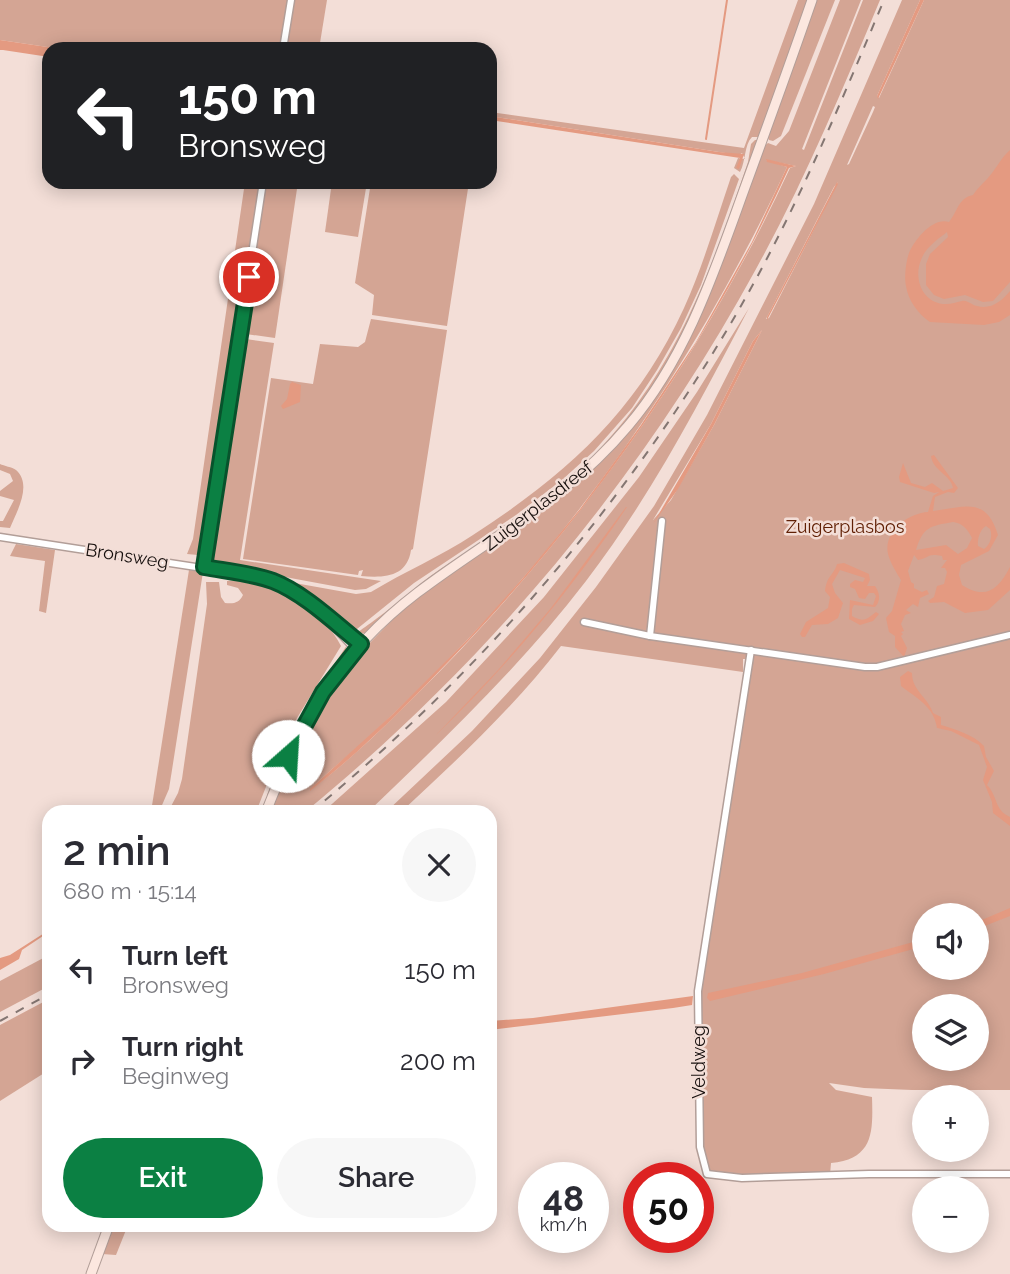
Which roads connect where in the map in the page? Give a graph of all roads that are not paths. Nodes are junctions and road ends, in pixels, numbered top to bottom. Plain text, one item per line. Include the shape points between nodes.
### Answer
1 (291, 0) edge
2 (812, 0) edge
3 (284, 42) edge
4 (262, 189) edge
5 (662, 521) dead end
6 (0, 537) edge
7 (204, 567) junction
8 (584, 622) dead end
9 (1010, 635) edge
10 (650, 636) junction
11 (359, 647) junction
12 (751, 650) junction
13 (269, 805) edge
14 (1010, 1174) edge
15 (106, 1232) edge
16 (93, 1274) edge

1 - 3 street
2 - 11 main road, Zuigerplasdreef via 709,286 682,345 652,394 586,472 418,592
4 - 7 street
5 - 10 street
6 - 7 street, Bronsweg
7 - 11 street, Bronsweg via 247,574 295,592
8 - 10 street
9 - 12 street via 877,667
10 - 12 street
11 - 13 main road, Zuigerplasdreef via 301,729
12 - 14 street, Veldweg via 698,991 700,1147 707,1174 742,1178
15 - 16 main road

